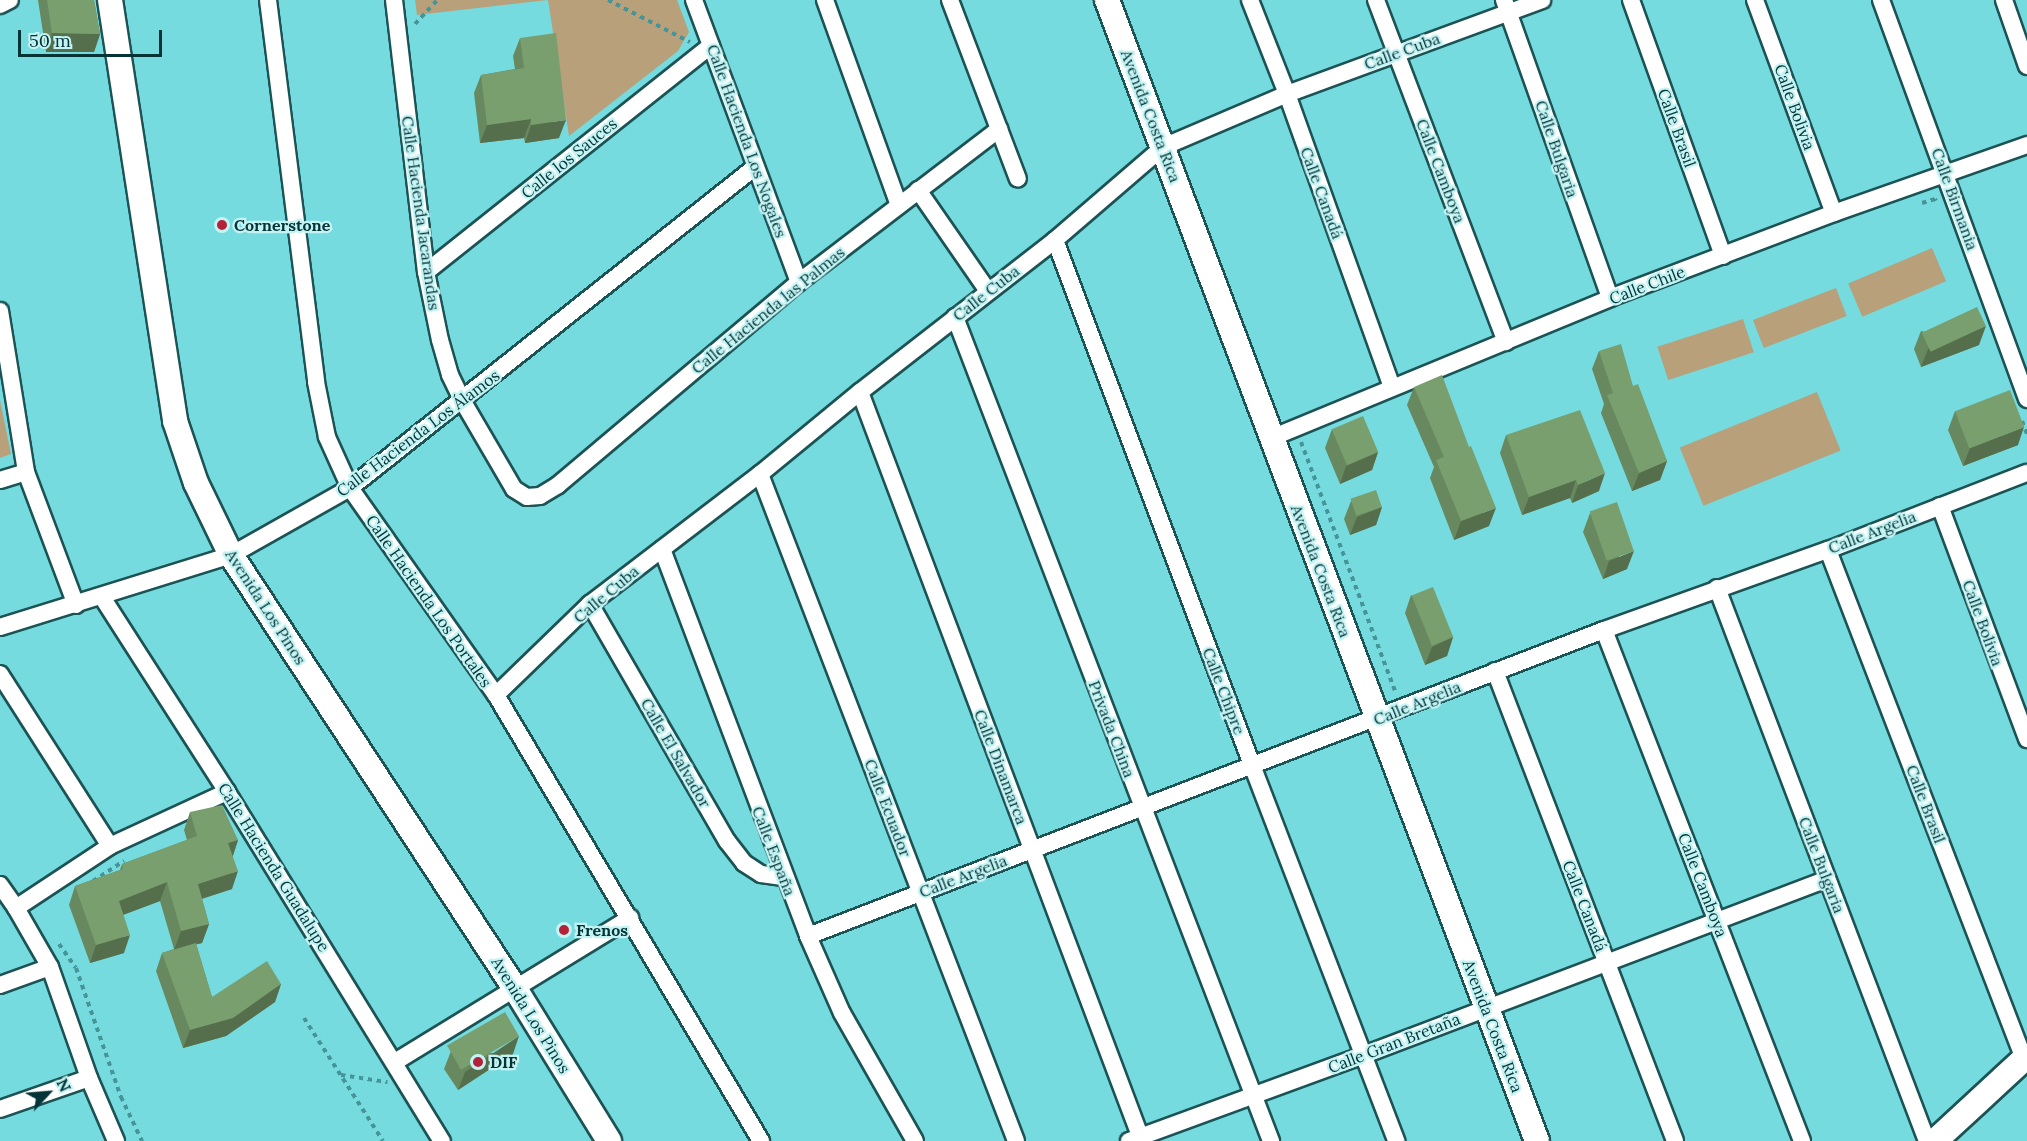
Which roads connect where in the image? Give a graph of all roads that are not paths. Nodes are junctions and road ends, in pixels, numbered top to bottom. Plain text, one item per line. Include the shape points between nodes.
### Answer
1 (10, 0) edge
2 (110, 0) edge
3 (268, 0) edge
4 (394, 0) edge
5 (694, 0) edge
6 (825, 0) edge
7 (950, 0) edge
8 (1107, 0) edge
9 (1250, 0) edge
10 (1376, 0) edge
11 (1542, 0) edge
12 (1630, 0) edge
13 (1755, 0) edge
14 (1881, 0) edge
15 (2004, 0) edge
16 (0, 5) edge
17 (1507, 6) edge
18 (704, 41) junction
19 (1396, 53) junction
20 (2027, 66) edge
21 (1287, 94) junction
22 (999, 129) junction
23 (2027, 145) edge
24 (1163, 147) junction
25 (755, 167) junction
26 (1946, 174) junction
27 (1018, 179) dead end
28 (918, 190) junction
29 (899, 205) junction
30 (1834, 213) junction
31 (1055, 240) junction
32 (1723, 256) junction
33 (426, 272) junction
34 (799, 282) junction
35 (988, 291) junction
36 (1610, 298) junction
37 (0, 311) edge
38 (955, 317) junction
39 (1506, 342) junction
40 (1392, 387) junction
41 (860, 392) junction
42 (2027, 399) edge
43 (462, 400) junction
44 (1271, 438) junction
45 (26, 472) junction
46 (2027, 473) edge
47 (760, 474) junction
48 (0, 480) edge
49 (350, 488) junction
50 (540, 496) joint
51 (1940, 506) junction
52 (662, 549) junction
53 (1828, 549) junction
54 (231, 555) junction
55 (1717, 588) junction
56 (102, 597) junction
57 (590, 604) junction
58 (76, 605) junction
59 (0, 627) edge
60 (1604, 630) junction
61 (1495, 671) junction
62 (0, 674) edge
63 (496, 695) junction
64 (1377, 719) junction
65 (2027, 739) edge
66 (1252, 765) junction
67 (228, 792) junction
68 (1143, 808) junction
69 (110, 846) junction
70 (1032, 849) junction
71 (783, 877) junction
72 (1827, 879) junction
73 (0, 885) edge
74 (921, 892) junction
75 (16, 908) junction
76 (630, 918) junction
77 (1716, 920) junction
78 (808, 936) junction
79 (1607, 962) junction
80 (50, 967) junction
81 (0, 985) edge
82 (514, 987) junction
83 (1486, 1008) junction
84 (1364, 1055) junction
85 (2025, 1057) edge
86 (395, 1062) junction
87 (89, 1078) junction
88 (1254, 1095) junction
89 (0, 1109) edge
90 (1137, 1140) edge
91 (116, 1141) edge
92 (442, 1141) edge
93 (609, 1141) edge
94 (761, 1141) edge
95 (915, 1141) edge
96 (1016, 1141) edge
97 (1271, 1141) edge
98 (1396, 1141) edge
99 (1537, 1141) edge
100 (1675, 1141) edge
101 (1802, 1141) edge
102 (1928, 1141) edge
103 (1935, 1141) edge

1 - 16 street
2 - 54 street, Avenida Los Pinos via 175,421 196,483
3 - 49 street, Calle Hacienda Los Portales via 316,382 327,437
4 - 33 street, Calle Hacienda Jacarandas
5 - 18 street, Calle Hacienda Los Nogales
6 - 29 street
7 - 22 street
8 - 24 street, Avenida Costa Rica
9 - 21 street, Calle Canadá
10 - 19 street, Calle Camboya
11 - 17 street, Calle Cuba
12 - 32 street, Calle Brasil
13 - 30 street, Calle Bolivia
14 - 26 street, Calle Birmania
15 - 20 street
17 - 19 street, Calle Cuba
17 - 36 street, Calle Bulgaria
18 - 25 street, Calle Hacienda Los Nogales
18 - 33 street, Calle los Sauces
19 - 21 street, Calle Cuba
19 - 39 street, Calle Camboya
21 - 24 street, Calle Cuba
21 - 40 street, Calle Canadá
22 - 27 street
22 - 28 street, Calle Hacienda las Palmas
23 - 26 street, Calle Chile
24 - 31 street, Calle Cuba
24 - 44 street, Avenida Costa Rica
25 - 34 street, Calle Hacienda Los Nogales
25 - 43 street, Calle Hacienda Los Álamos
26 - 30 street, Calle Chile
26 - 42 street, Calle Birmania
28 - 29 street, Calle Hacienda las Palmas
28 - 35 street
29 - 34 street, Calle Hacienda las Palmas
30 - 32 street, Calle Chile
31 - 35 street, Calle Cuba
31 - 66 street, Calle Chipre
32 - 36 street, Calle Chile
33 - 43 street, Calle Hacienda Jacarandas via 440,340
34 - 50 street, Calle Hacienda las Palmas
35 - 38 street, Calle Cuba
36 - 39 street, Calle Chile
37 - 45 street
38 - 41 street, Calle Cuba
38 - 68 street, Privada China
39 - 40 street, Calle Chile
40 - 44 street, Calle Chile
41 - 47 street, Calle Cuba
41 - 70 street, Calle Dinamarca
43 - 49 street, Calle Hacienda Los Álamos
43 - 50 street, Calle Hacienda Jacarandas via 514,489 527,496
44 - 64 street, Avenida Costa Rica
45 - 48 street
45 - 58 street
46 - 51 street, Calle Argelia
47 - 52 street, Calle Cuba
47 - 74 street, Calle Ecuador
49 - 54 street, Calle Hacienda Los Álamos
49 - 63 street, Calle Hacienda Los Portales
51 - 53 street, Calle Argelia
51 - 65 street, Calle Bolivia
52 - 57 street, Calle Cuba
52 - 71 street, Calle España
53 - 55 street, Calle Argelia
53 - 85 street, Calle Brasil
54 - 56 street, Calle Hacienda Los Álamos
54 - 82 street, Avenida Los Pinos
55 - 60 street, Calle Argelia
55 - 72 street, Calle Bulgaria
56 - 58 street, Calle Hacienda Los Álamos
56 - 67 street, Calle Hacienda Guadalupe
57 - 63 street, Calle Cuba
57 - 71 street, Calle El Salvador via 727,841 744,862 761,874
58 - 59 street, Calle Hacienda Los Álamos
60 - 61 street, Calle Argelia
60 - 77 street, Calle Camboya
61 - 64 street, Calle Argelia
61 - 79 street, Calle Canadá
62 - 69 street
63 - 76 street, Calle Hacienda Los Portales
64 - 66 street, Calle Argelia
64 - 83 street, Avenida Costa Rica
66 - 68 street, Calle Argelia
66 - 84 street, Calle Chipre
67 - 69 street
67 - 86 street, Calle Hacienda Guadalupe
68 - 70 street, Calle Argelia
68 - 88 street, Privada China
69 - 75 street
70 - 74 street, Calle Argelia
70 - 90 street, Calle Dinamarca
71 - 78 street, Calle España
72 - 77 street, Calle Gran Bretaña
72 - 102 street, Calle Bulgaria
73 - 75 street
74 - 78 street, Calle Argelia
74 - 96 street, Calle Ecuador
75 - 80 street
76 - 82 street
76 - 94 street, Calle Hacienda Los Portales
77 - 79 street, Calle Gran Bretaña
77 - 101 street, Calle Camboya
78 - 95 street, Calle España via 842,1013
79 - 83 street, Calle Gran Bretaña
79 - 100 street, Calle Canadá
80 - 81 street
80 - 87 street
82 - 86 street
82 - 93 street, Avenida Los Pinos
83 - 84 street, Calle Gran Bretaña
83 - 99 street, Avenida Costa Rica
84 - 88 street, Calle Gran Bretaña
84 - 98 street, Calle Chipre
85 - 103 street
86 - 92 street, Calle Hacienda Guadalupe
87 - 89 street
87 - 91 street
88 - 90 street, Calle Gran Bretaña
88 - 97 street, Privada China

